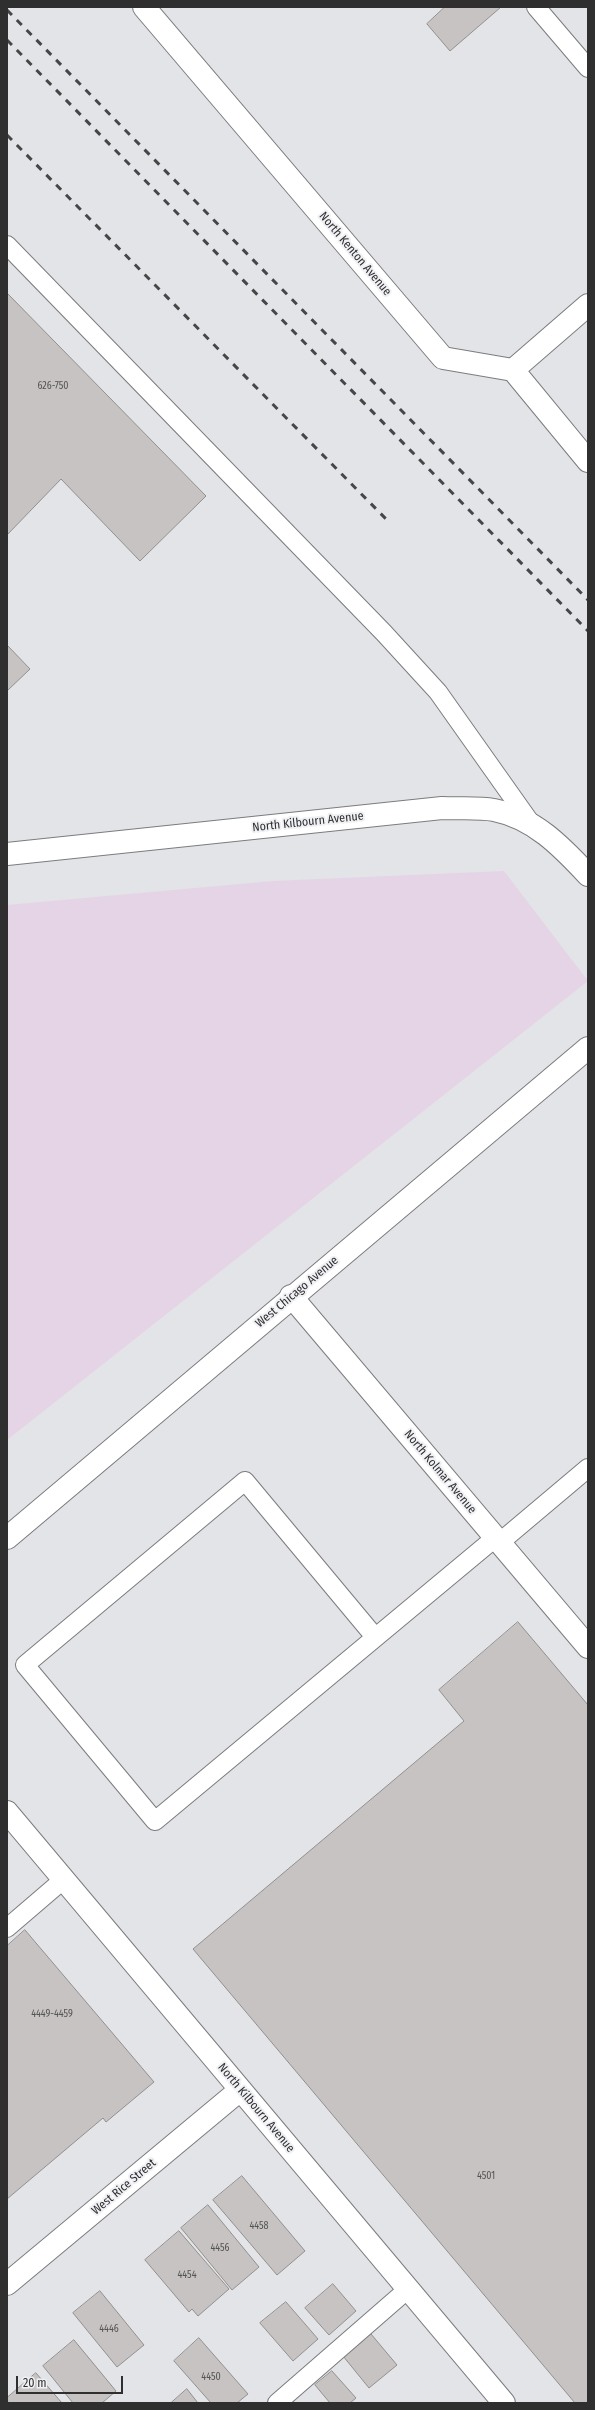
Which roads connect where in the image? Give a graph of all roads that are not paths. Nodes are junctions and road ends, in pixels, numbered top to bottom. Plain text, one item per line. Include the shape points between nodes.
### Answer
1 (144, 7) edge
2 (536, 7) edge
3 (588, 68) edge
4 (7, 245) edge
5 (588, 305) edge
6 (513, 370) junction
7 (588, 461) edge
8 (530, 822) junction
9 (7, 854) edge
10 (588, 875) edge
11 (588, 1048) edge
12 (291, 1296) junction
13 (588, 1468) edge
14 (7, 1538) edge
15 (497, 1540) junction
16 (375, 1637) junction
17 (588, 1647) edge
18 (7, 1812) edge
19 (64, 1880) junction
20 (7, 1928) edge
21 (240, 2090) junction
22 (7, 2284) edge
23 (408, 2290) junction
24 (277, 2403) edge
25 (504, 2403) edge

1 - 6 street, North Kenton Avenue via 443,358
2 - 3 lane
4 - 8 lane via 438,692
5 - 6 street
6 - 7 street
8 - 9 street, North Kilbourn Avenue via 494,810 442,808
8 - 10 street, North Kilbourn Avenue via 557,842
11 - 12 street, West Chicago Avenue
12 - 14 street, West Chicago Avenue
12 - 15 street, North Kolmar Avenue
13 - 15 lane
15 - 16 lane
15 - 17 street, North Kolmar Avenue
16 - 16 lane via 245,1481 25,1665 155,1821
18 - 19 street, North Kilbourn Avenue
19 - 20 lane
19 - 21 street, North Kilbourn Avenue
21 - 22 street, West Rice Street
21 - 23 street, North Kilbourn Avenue
23 - 24 lane
23 - 25 street, North Kilbourn Avenue

